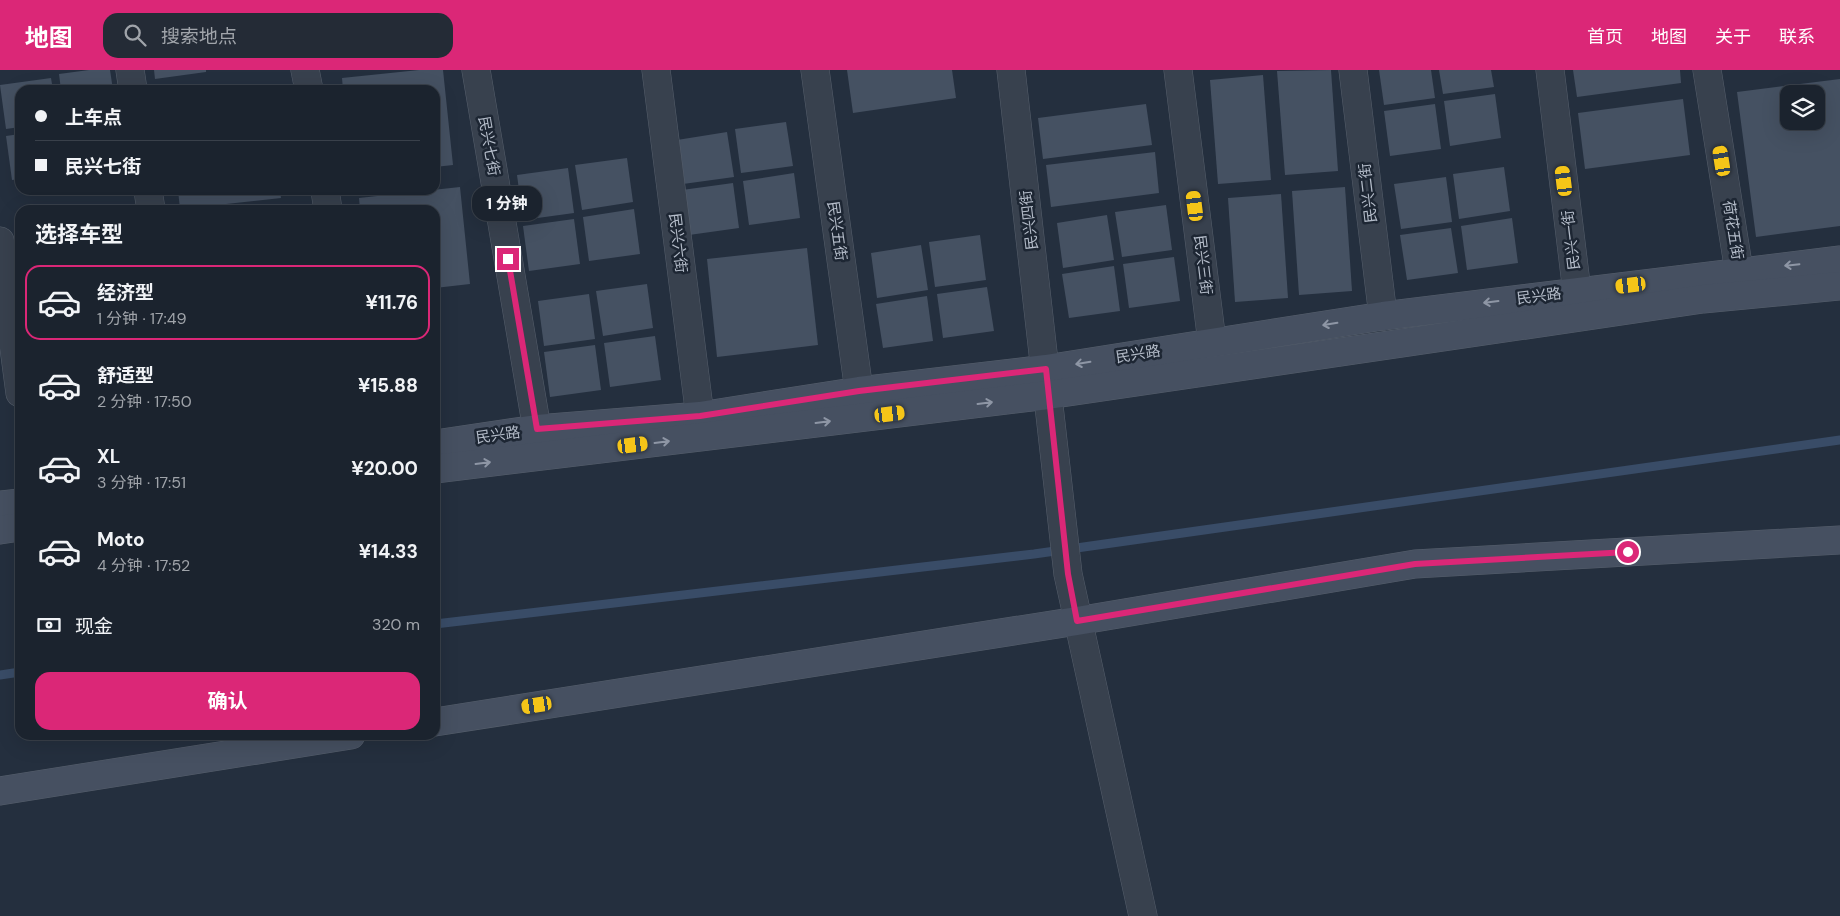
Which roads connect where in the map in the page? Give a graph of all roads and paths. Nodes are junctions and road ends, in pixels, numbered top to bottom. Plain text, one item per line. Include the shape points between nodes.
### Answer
1 (130, 70) edge
2 (305, 70) edge
3 (476, 70) edge
4 (656, 70) edge
5 (815, 70) edge
6 (1011, 70) edge
7 (1178, 70) edge
8 (1353, 70) edge
9 (1550, 70) edge
10 (1707, 70) edge
11 (132, 85) edge
12 (307, 85) edge
13 (0, 241) edge
14 (1840, 260) edge
15 (1739, 271) junction
16 (1840, 286) edge
17 (1577, 292) junction
18 (1383, 316) junction
19 (1212, 342) junction
20 (15, 355) edge
21 (1047, 382) junction
22 (859, 391) junction
23 (700, 416) junction
24 (537, 429) junction
25 (440, 443) edge
26 (440, 468) edge
27 (15, 504) edge
28 (0, 505) edge
29 (15, 528) edge
30 (0, 530) edge
31 (1840, 540) edge
32 (1077, 621) junction
33 (440, 721) edge
34 (320, 740) edge
35 (0, 791) edge
36 (1143, 916) edge

1 - 11 street
2 - 12 street
3 - 24 street, 民兴七街
4 - 23 street, 民兴六街
5 - 22 street, 民兴五街
6 - 21 street, 民兴四街
7 - 19 street, 民兴三街
8 - 18 street, 民兴二街
9 - 17 street, 民兴一街
10 - 15 street, 荷花五街
13 - 20 street
14 -> 15 street, 民兴路
15 - 17 street, 民兴路
16 - 21 street, 民兴路 via 1703,299
17 -> 18 street, 民兴路
18 -> 19 street, 民兴路
19 -> 21 street, 民兴路
21 - 22 street, 民兴路
26 -> 21 street, 民兴路
21 - 32 street, 民兴四街 via 1068,574
22 - 23 street, 民兴路
23 - 24 street, 民兴路
24 - 25 street, 民兴路
27 - 28 street
29 - 30 street
31 - 32 street via 1415,564
32 - 33 street
32 - 36 street, 民兴四街
34 - 35 street

